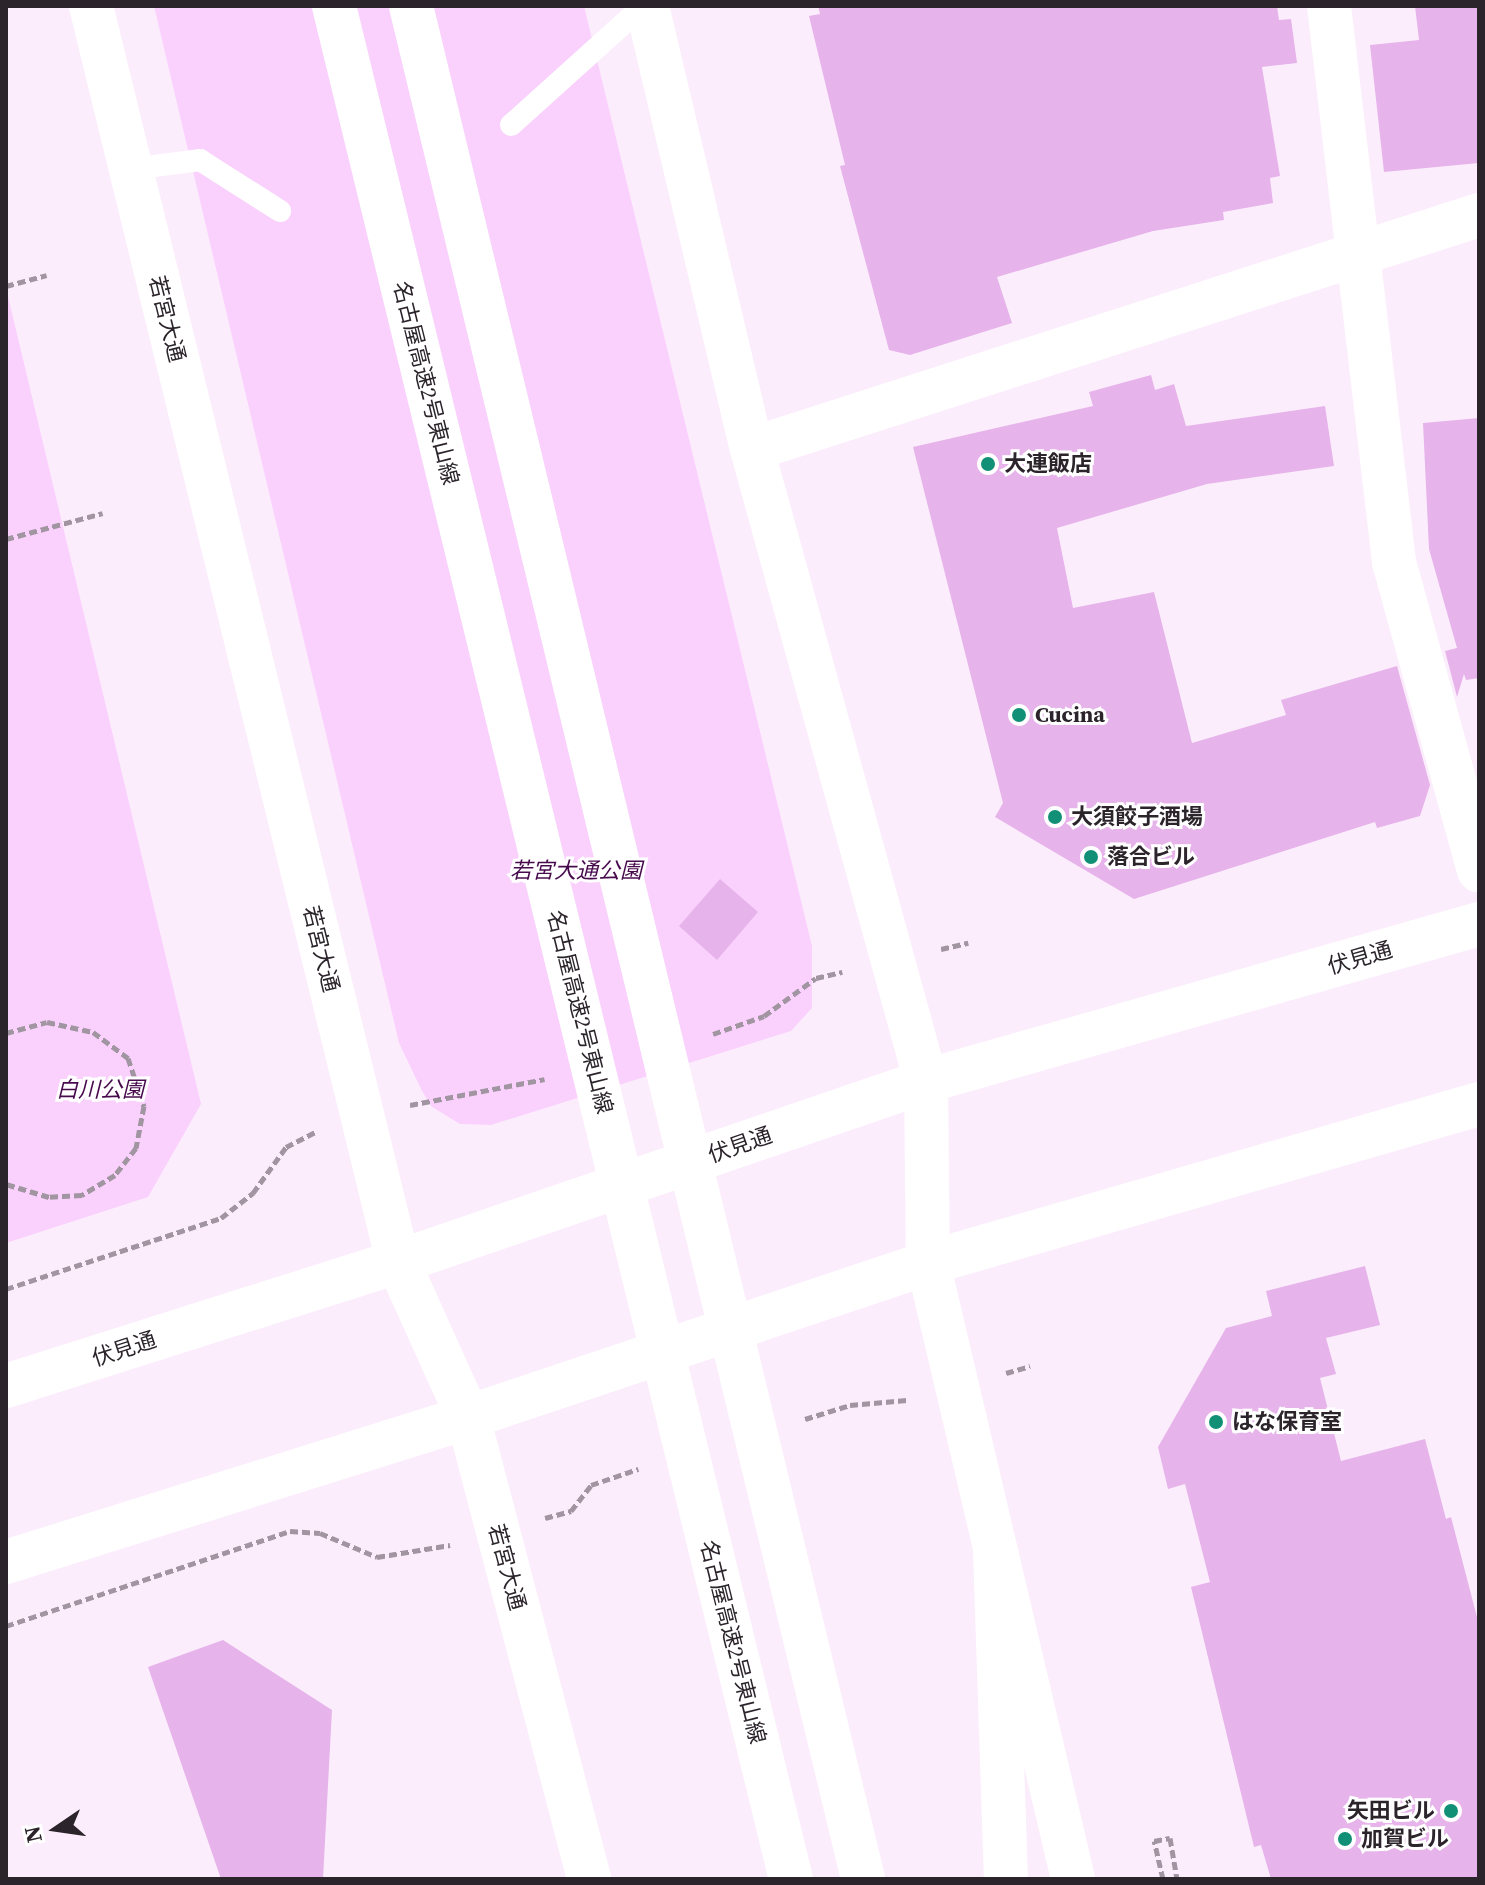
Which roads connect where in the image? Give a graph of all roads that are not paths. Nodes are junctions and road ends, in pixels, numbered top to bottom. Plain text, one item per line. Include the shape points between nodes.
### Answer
1 (91, 6) edge
2 (334, 6) edge
3 (411, 6) edge
4 (645, 6) edge
5 (1329, 6) edge
6 (511, 125) dead end
7 (131, 169) junction
8 (280, 211) dead end
9 (1479, 215) edge
10 (1358, 253) junction
11 (752, 449) junction
12 (1479, 870) edge
13 (1479, 924) edge
14 (926, 1081) junction
15 (1479, 1104) edge
16 (398, 1262) junction
17 (928, 1263) junction
18 (6, 1386) edge
19 (468, 1417) junction
20 (995, 1550) junction
21 (6, 1562) edge
22 (589, 1879) edge
23 (791, 1879) edge
24 (863, 1879) edge
25 (1006, 1879) edge
26 (1073, 1879) edge

1 - 7 main road, 若宮大通
2 - 23 main road, 名古屋高速2号東山線
3 - 24 main road
4 - 6 lane
4 - 11 main road
5 - 10 main road
7 - 8 lane via 200,160
7 - 16 main road, 若宮大通
9 - 10 main road
10 - 11 main road
10 - 12 main road via 1394,562
11 - 14 main road
13 - 14 main road, 伏見通
14 - 16 main road, 伏見通
14 - 17 main road
15 - 17 main road
16 - 18 main road, 伏見通
16 - 19 main road, 若宮大通
17 - 19 main road
17 - 20 main road
19 - 21 main road
19 - 22 main road, 若宮大通
20 - 25 main road
20 - 26 main road

